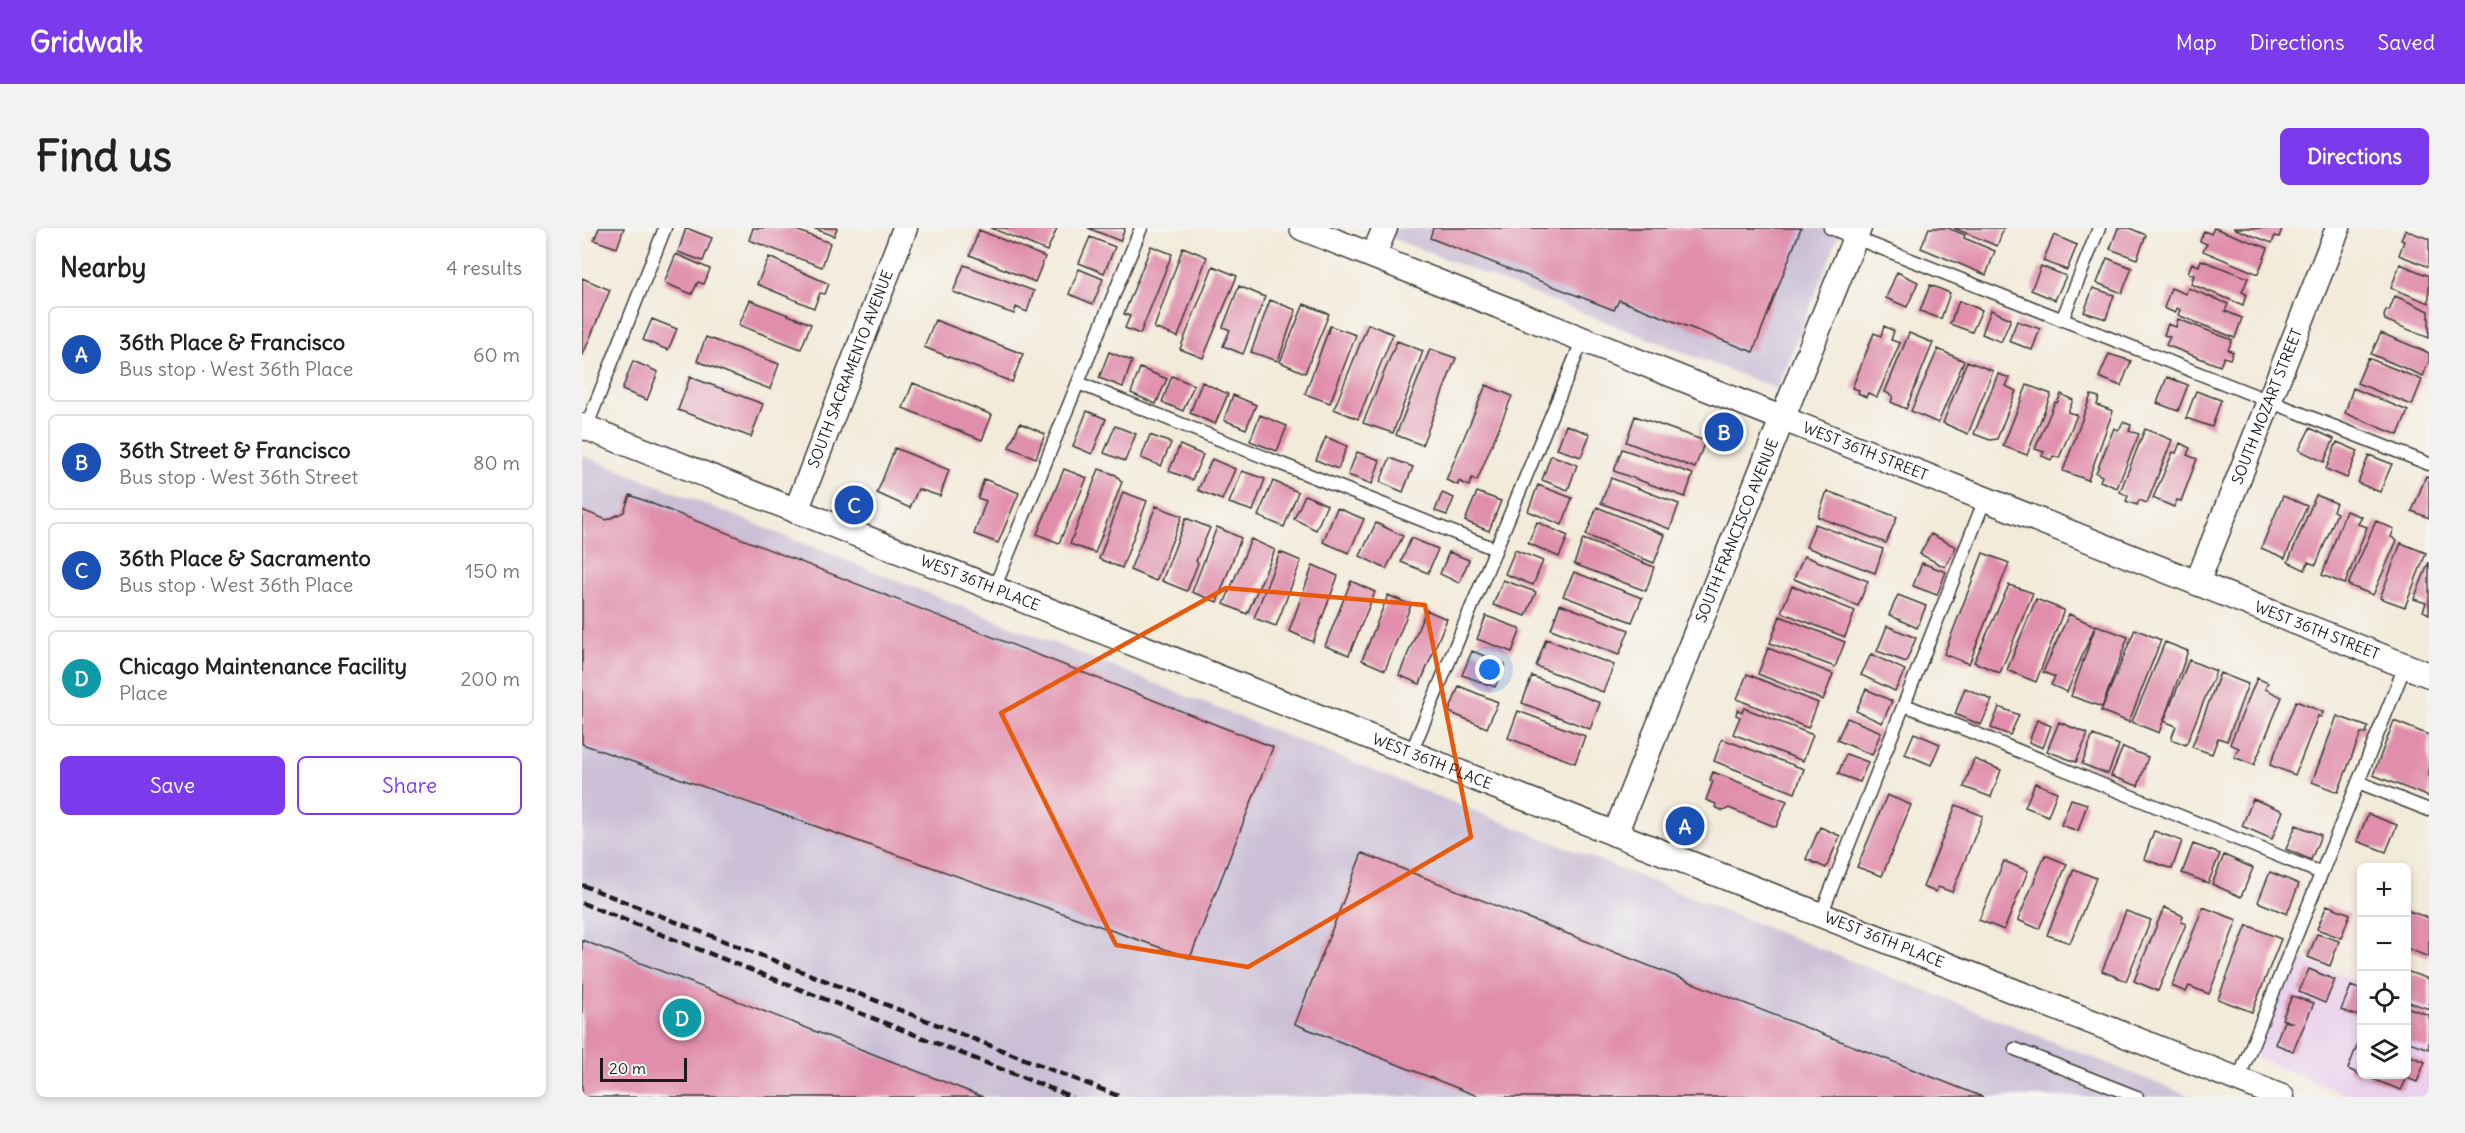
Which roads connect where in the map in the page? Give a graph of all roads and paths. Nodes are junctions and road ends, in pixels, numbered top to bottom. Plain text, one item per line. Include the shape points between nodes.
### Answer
1 (665, 228) edge
2 (904, 228) edge
3 (1141, 228) edge
4 (1302, 228) edge
5 (1385, 228) edge
6 (1830, 228) edge
7 (2099, 228) edge
8 (2337, 228) edge
9 (1857, 233) edge
10 (1373, 256) junction
11 (2062, 320) junction
12 (1582, 339) junction
13 (1078, 383) junction
14 (2269, 402) junction
15 (1782, 418) junction
16 (584, 427) edge
17 (2429, 464) edge
18 (1985, 499) junction
19 (796, 511) junction
20 (1495, 549) junction
21 (2197, 583) junction
22 (994, 589) junction
23 (2405, 666) junction
24 (2429, 675) edge
25 (1905, 705) junction
26 (1411, 753) junction
27 (2358, 782) junction
28 (2429, 810) edge
29 (1615, 834) junction
30 (2322, 873) junction
31 (1821, 915) junction
32 (2015, 1050) dead end
33 (2238, 1080) junction
34 (2137, 1097) edge
35 (2282, 1097) edge

1 - 16 lane
2 - 19 street, SOUTH SACRAMENTO AVENUE
3 - 13 lane
4 - 10 street, WEST 36TH STREET
5 - 10 street
6 - 9 lane
7 - 11 lane
8 - 14 street, SOUTH MOZART STREET
9 - 11 lane
9 - 15 street, SOUTH FRANCISCO AVENUE
10 - 12 street, WEST 36TH STREET
11 - 14 lane
12 - 15 street, WEST 36TH STREET
12 - 20 lane
13 - 20 lane
13 - 22 lane
14 - 17 lane
14 - 21 street, SOUTH MOZART STREET
15 - 18 street, WEST 36TH STREET
15 - 29 street, SOUTH FRANCISCO AVENUE
16 - 19 street, WEST 36TH PLACE
18 - 21 street, WEST 36TH STREET
18 - 25 lane
19 - 22 street, WEST 36TH PLACE
20 - 26 lane
21 - 23 street, WEST 36TH STREET
22 - 26 street, WEST 36TH PLACE
23 - 24 street, WEST 36TH STREET
23 - 27 lane
25 - 30 lane
25 - 31 lane
26 - 29 street, WEST 36TH PLACE
27 - 28 lane
27 - 30 lane
29 - 31 street, WEST 36TH PLACE
30 - 33 lane
31 - 33 street, WEST 36TH PLACE
32 - 34 lane
33 - 35 street, WEST 36TH PLACE

